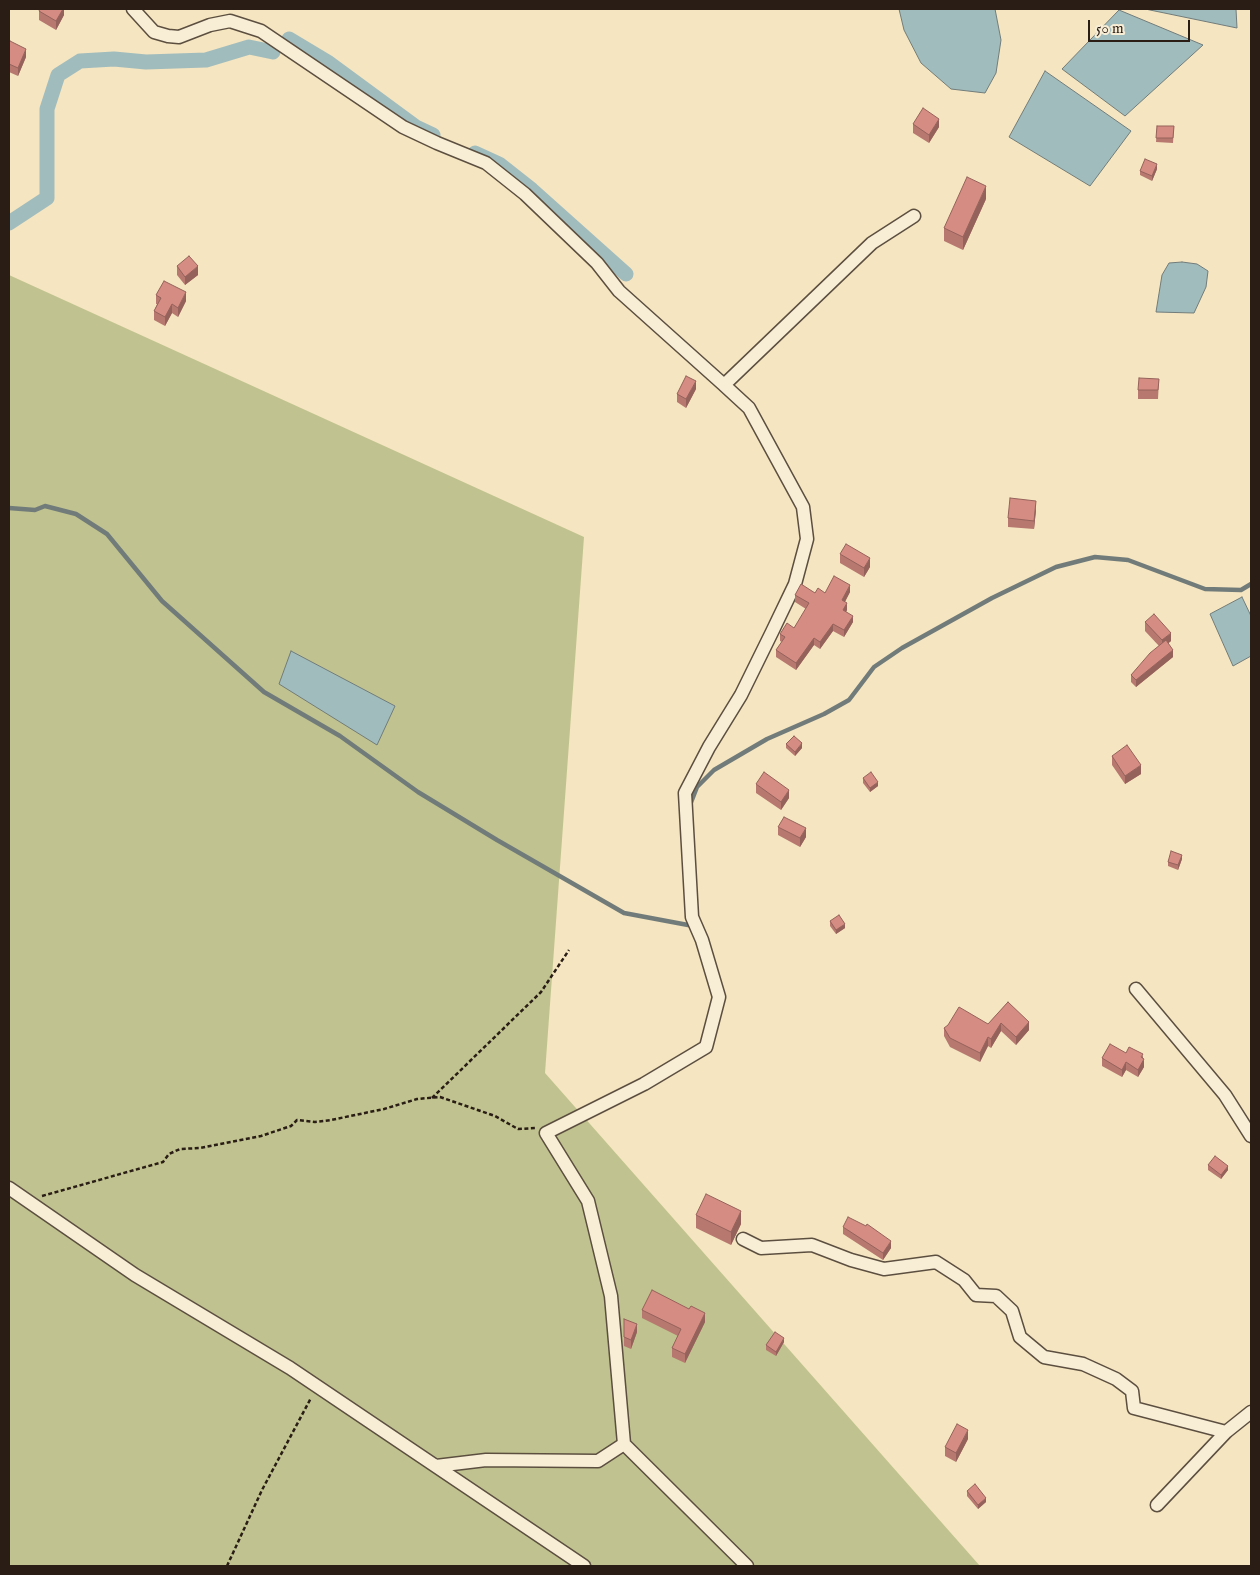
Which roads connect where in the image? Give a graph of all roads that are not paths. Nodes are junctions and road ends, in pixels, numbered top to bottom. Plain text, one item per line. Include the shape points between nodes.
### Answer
1 (133, 9) edge
2 (914, 216) dead end
3 (724, 385) junction
4 (1136, 989) dead end
5 (1251, 1136) edge
6 (9, 1188) edge
7 (743, 1239) dead end
8 (1251, 1412) edge
9 (1226, 1432) junction
10 (624, 1444) junction
11 (436, 1466) junction
12 (1157, 1506) dead end
13 (584, 1566) edge
14 (747, 1566) edge

1 - 3 street via 154,32 168,36 179,37 230,21 253,28 302,57 403,127 486,162 598,263 618,292
2 - 3 street via 872,244
3 - 10 street via 749,408 803,507 807,539 795,584 776,624 741,695 685,793 692,917 719,997 706,1047 644,1084 546,1134 588,1202 611,1296
4 - 5 street via 1225,1095
6 - 11 street via 135,1275 317,1386
7 - 9 street via 761,1248 812,1245 884,1268 936,1262 964,1280 976,1295 996,1296 1012,1311 1020,1337 1044,1357 1083,1364 1116,1380 1132,1391 1134,1408
8 - 9 street
9 - 12 street
10 - 11 street via 598,1461 486,1460
10 - 14 street
11 - 13 street

